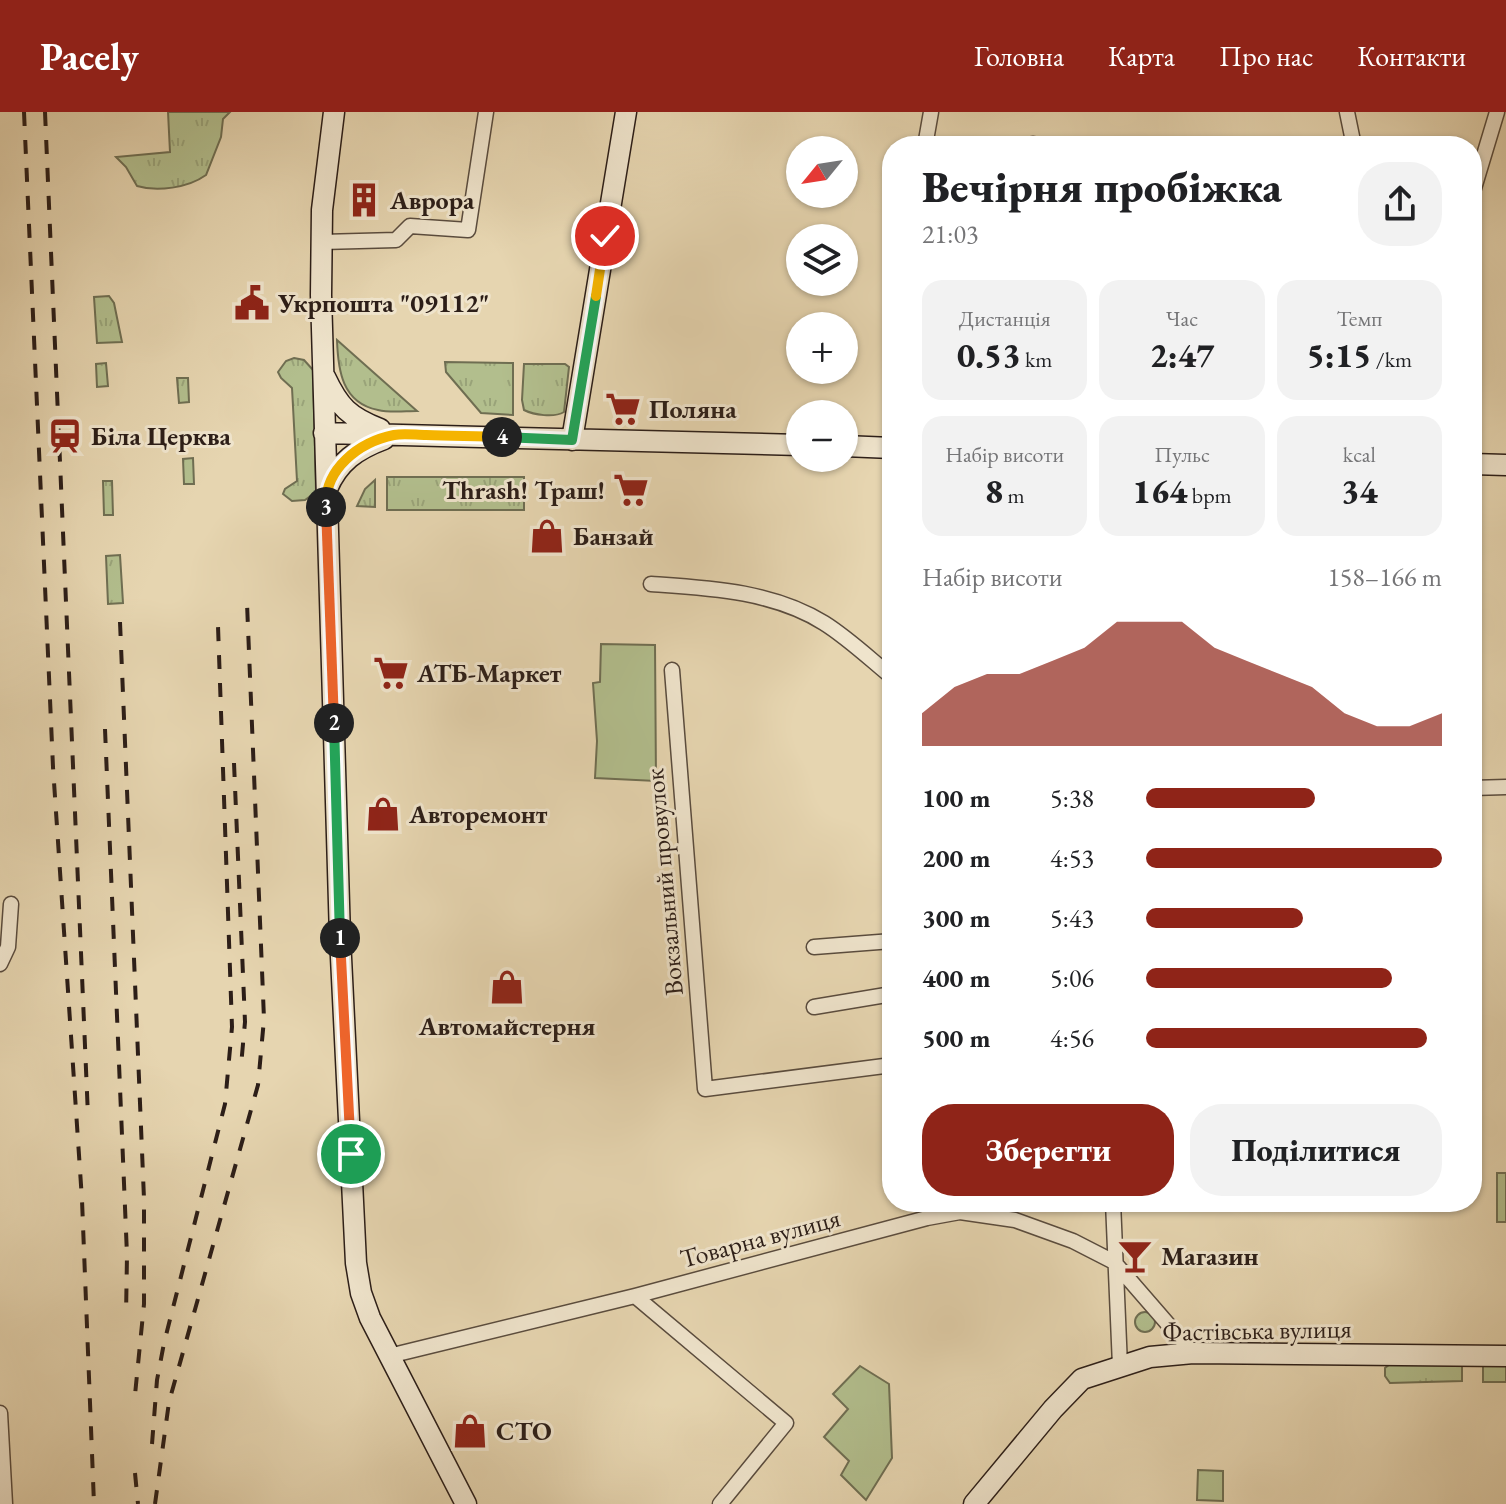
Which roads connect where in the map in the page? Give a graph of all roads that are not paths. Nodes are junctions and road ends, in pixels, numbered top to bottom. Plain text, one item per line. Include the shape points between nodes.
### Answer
1 (334, 112) edge
2 (486, 112) edge
3 (626, 112) edge
4 (931, 112) edge
5 (1347, 112) edge
6 (1497, 112) edge
7 (927, 136) edge
8 (1352, 136) edge
9 (1482, 162) edge
10 (322, 242) junction
11 (323, 372) junction
12 (324, 433) junction
13 (395, 435) junction
14 (572, 440) junction
15 (786, 445) edge
16 (858, 447) edge
17 (882, 448) edge
18 (1482, 464) edge
19 (1506, 465) edge
20 (325, 493) junction
21 (651, 584) dead end
22 (882, 669) edge
23 (672, 670) dead end
24 (1506, 787) edge
25 (1482, 788) edge
26 (11, 904) dead end
27 (882, 942) edge
28 (814, 947) dead end
29 (0, 964) edge
30 (882, 996) edge
31 (814, 1007) dead end
32 (882, 1066) edge
33 (1113, 1212) edge
34 (1114, 1262) junction
35 (635, 1296) junction
36 (1193, 1353) junction
37 (389, 1356) junction
38 (1506, 1356) edge
39 (1120, 1366) junction
40 (0, 1413) edge
41 (5, 1504) edge
42 (466, 1504) edge
43 (720, 1504) edge
44 (974, 1504) edge

1 - 10 street
2 - 10 street via 468,230 410,226 396,240
3 - 14 street
4 - 7 street
5 - 8 street
6 - 9 street
10 - 11 street
11 - 12 street
11 - 13 street via 356,420
12 - 13 street
12 - 20 street
13 - 14 street
13 - 20 street via 343,462
14 - 15 street
16 - 17 street
18 - 19 street
20 - 37 street via 356,1263 361,1293
21 - 22 street via 729,591 798,608
23 - 32 street, Вокзальний провулок via 705,1089
24 - 25 street
26 - 29 street via 8,947
27 - 28 street
30 - 31 street
33 - 34 street
34 - 35 street, Товарна вулиця via 1015,1220 960,1212
34 - 36 street, Товарна вулиця
34 - 39 street
35 - 37 street, Товарна вулиця
35 - 43 street via 786,1423
36 - 38 street, Фастівська вулиця
36 - 39 street, Фастівська вулиця
37 - 42 street
39 - 44 street, Фастівська вулиця via 1082,1379
40 - 41 street

